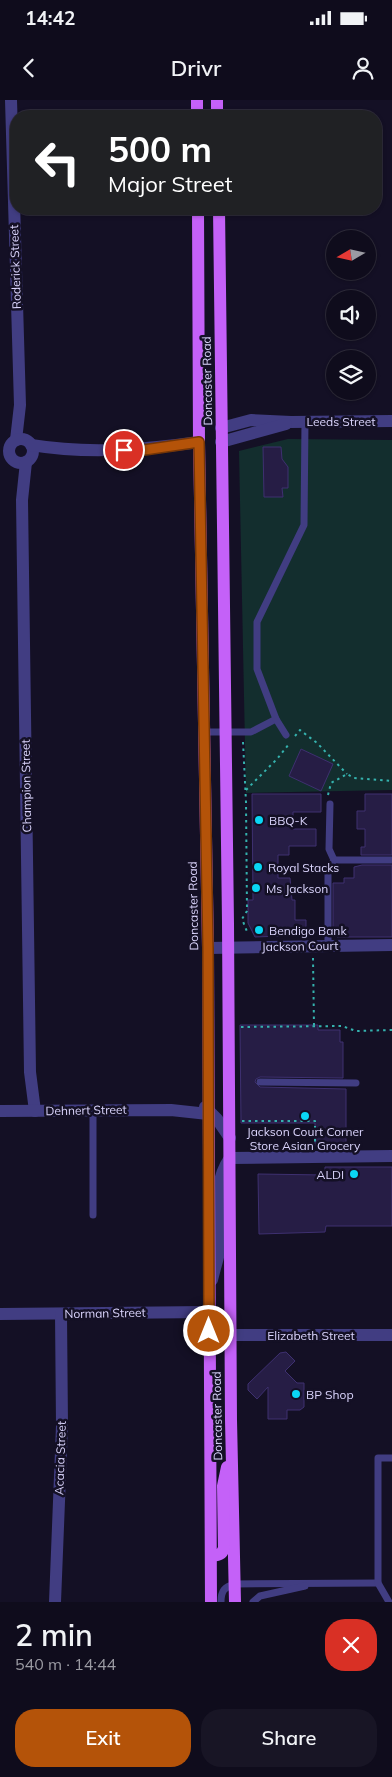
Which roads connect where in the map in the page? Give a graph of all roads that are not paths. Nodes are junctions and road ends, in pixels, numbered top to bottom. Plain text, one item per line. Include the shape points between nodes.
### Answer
1 (14, 215) edge
2 (198, 215) edge
3 (218, 215) edge
4 (392, 421) edge
5 (291, 422) junction
6 (305, 422) junction
7 (221, 428) junction
8 (199, 442) junction
9 (221, 442) junction
10 (17, 451) edge
11 (276, 719) junction
12 (204, 732) junction
13 (226, 732) junction
14 (286, 735) dead end
15 (330, 804) road end
16 (334, 860) junction
17 (392, 860) edge
18 (392, 945) edge
19 (328, 946) junction
20 (228, 947) junction
21 (208, 948) junction
22 (260, 1082) dead end
23 (356, 1082) dead end
24 (93, 1110) junction
25 (0, 1111) edge
26 (31, 1111) junction
27 (208, 1112) junction
28 (230, 1138) junction
29 (392, 1156) edge
30 (230, 1158) junction
31 (93, 1215) dead end
32 (210, 1290) junction
33 (209, 1312) junction
34 (0, 1314) edge
35 (61, 1314) junction
36 (230, 1335) junction
37 (392, 1335) edge
38 (231, 1443) junction
39 (392, 1458) edge
40 (211, 1556) junction
41 (317, 1583) junction
42 (378, 1583) junction
43 (234, 1584) junction
44 (55, 1602) edge
45 (211, 1602) edge
46 (222, 1602) edge
47 (235, 1602) edge
48 (253, 1602) edge
49 (390, 1602) edge

1 - 10 street, Roderick Street via 20,405
2 - 8 main road, Doncaster Road
3 - 7 main road, Doncaster Road
4 - 6 street, Leeds Street
5 - 6 street, Leeds Street
5 - 7 street, Leeds Street via 251,420
5 - 9 street, Leeds Street
6 - 11 lane via 304,525 257,622 257,669
7 - 8 main road
7 - 9 main road, Doncaster Road
8 - 9 main road
8 - 10 street via 144,450
8 - 12 main road, Doncaster Road
9 - 13 main road, Doncaster Road
10 - 26 street, Champion Street via 22,500 30,1072 27,1092
11 - 13 lane via 251,732
11 - 14 lane
12 - 13 lane
12 - 21 main road, Doncaster Road
13 - 20 main road, Doncaster Road
15 - 16 lane via 329,849
16 - 17 lane
16 - 19 lane via 328,870
18 - 19 street, Jackson Court
19 - 20 street, Jackson Court
20 - 21 street, Jackson Court
20 - 28 main road, Doncaster Road
21 - 27 main road, Doncaster Road
22 - 23 lane
24 - 26 street, Dehnert Street
24 - 27 street, Dehnert Street via 171,1110 200,1105
24 - 31 lane
25 - 26 street, Dehnert Street
27 - 28 street
27 - 32 main road, Doncaster Road
28 - 30 main road, Doncaster Road
29 - 30 street
30 - 32 street via 218,1182 219,1253
30 - 36 main road, Doncaster Road
32 - 33 main road, Doncaster Road
33 - 35 street, Norman Street
33 - 40 main road, Doncaster Road
34 - 35 street, Norman Street
35 - 44 street, Acacia Street via 62,1426
36 - 37 street, Elizabeth Street
36 - 38 main road, Doncaster Road
38 - 40 main road via 223,1486 224,1548 219,1555
38 - 43 main road, Doncaster Road
39 - 42 lane via 378,1458
40 - 45 main road, Doncaster Road
41 - 42 lane
41 - 43 lane
41 - 48 lane via 260,1596
42 - 49 lane
43 - 46 lane via 223,1590
43 - 47 main road, Doncaster Road

